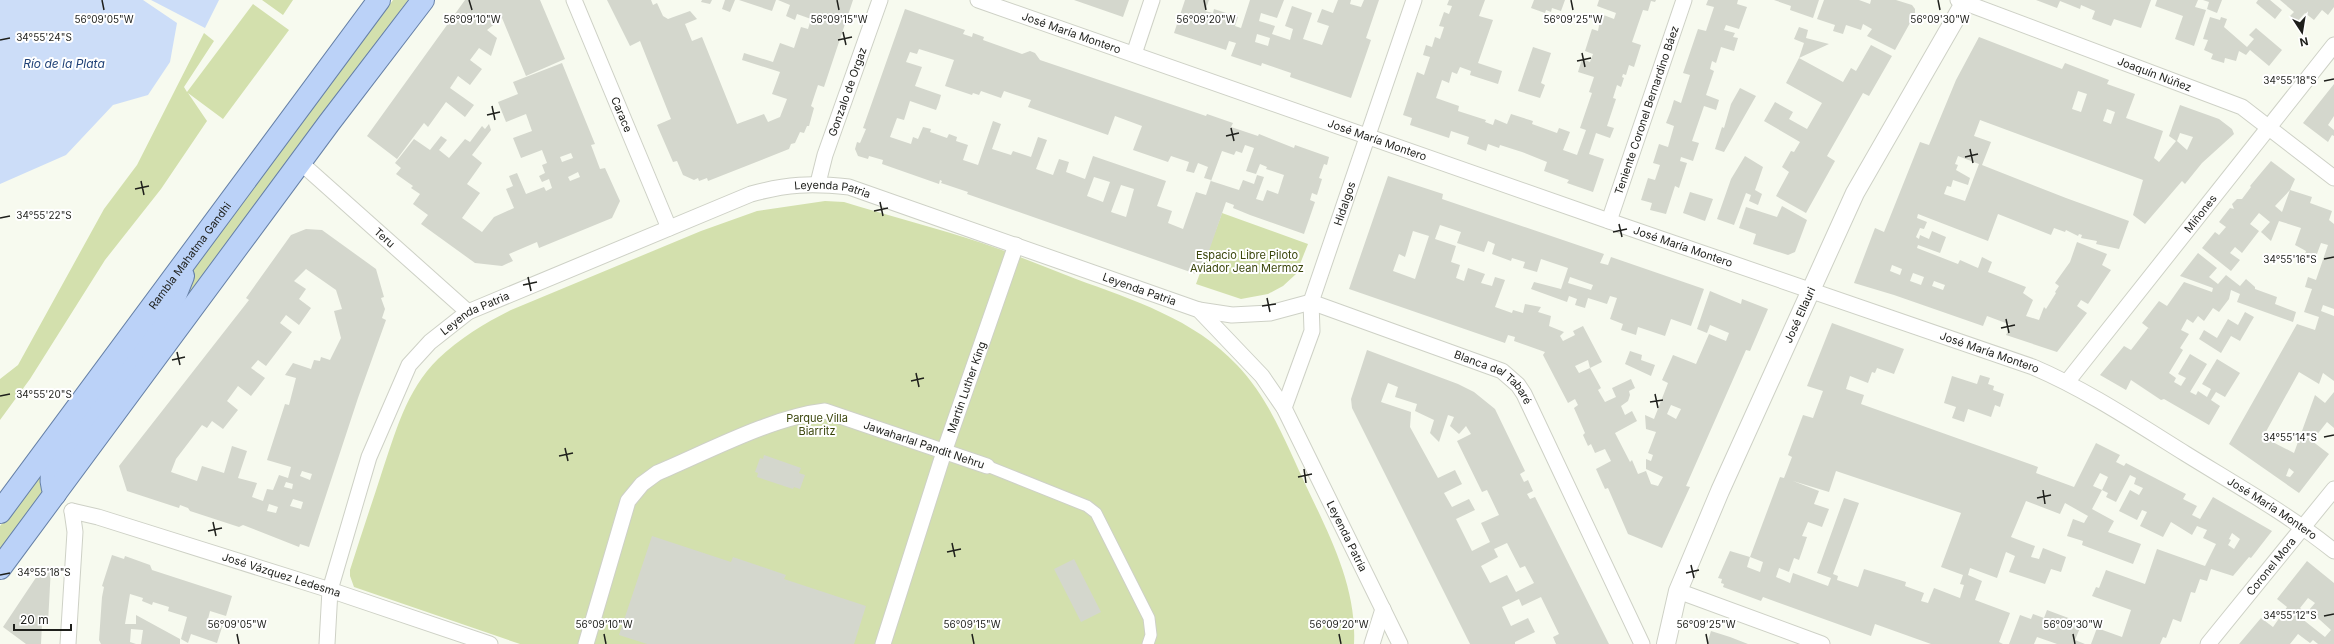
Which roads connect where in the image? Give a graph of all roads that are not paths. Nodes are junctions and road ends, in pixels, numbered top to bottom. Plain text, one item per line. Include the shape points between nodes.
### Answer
1 (379, 0) edge
2 (423, 0) edge
3 (574, 0) edge
4 (880, 0) edge
5 (978, 0) edge
6 (1152, 0) edge
7 (1414, 0) edge
8 (1684, 0) edge
9 (1963, 1) edge
10 (2334, 45) edge
11 (1134, 54) junction
12 (2270, 127) junction
13 (1368, 137) junction
14 (301, 163) junction
15 (2334, 178) edge
16 (818, 183) junction
17 (1609, 221) junction
18 (669, 228) junction
19 (1016, 245) junction
20 (190, 254) junction
21 (1810, 291) junction
22 (1310, 302) junction
23 (1199, 310) junction
24 (468, 312) junction
25 (2067, 382) junction
26 (1284, 408) junction
27 (944, 452) junction
28 (987, 466) joint
29 (2334, 489) edge
30 (55, 494) junction
31 (72, 511) junction
32 (0, 512) edge
33 (2304, 526) junction
34 (2334, 551) edge
35 (0, 568) edge
36 (330, 590) junction
37 (1678, 591) junction
38 (1383, 609) junction
39 (68, 644) edge
40 (327, 644) edge
41 (490, 644) edge
42 (586, 644) edge
43 (883, 644) edge
44 (1148, 644) edge
45 (1372, 644) edge
46 (1400, 644) edge
47 (1642, 644) edge
48 (1666, 644) edge
49 (1822, 644) edge
50 (2208, 644) edge

1 - 20 main road, Rambla Mahatma Gandhi
2 - 14 main road
3 - 18 street, Carace
4 - 16 street, Gonzalo de Orgaz
5 - 11 street, José María Montero
6 - 11 street
7 - 13 street, Hidalgos
8 - 17 street, Teniente Coronel Bernardino Báez
9 - 12 street, Joaquín Núñez via 2242,107
9 - 21 street, José Ellauri via 1855,193
10 - 12 street, Miñones
11 - 13 street, José María Montero
12 - 15 street, Joaquín Núñez
12 - 25 street, Miñones
13 - 17 street, José María Montero
13 - 22 street, Hidalgos
14 - 24 street, Teru
14 - 30 main road
16 - 18 street, Leyenda Patria via 779,186 751,194
16 - 19 street, Leyenda Patria via 849,188
17 - 21 street, José María Montero
18 - 24 street, Leyenda Patria
19 - 23 street, Leyenda Patria
19 - 27 street, Martín Luther King
20 - 30 main road via 171,306 54,468 51,485
20 - 32 main road, Rambla Mahatma Gandhi
21 - 25 street, José María Montero via 2033,367
21 - 37 street, José Ellauri
22 - 23 street via 1270,313 1232,315
22 - 26 street, Hidalgos via 1312,331
22 - 47 street, Blanca del Tabaré via 1502,371 1518,385
23 - 26 street, Leyenda Patria via 1262,376
24 - 36 street, Leyenda Patria via 430,342 409,365 369,457
25 - 33 street, José María Montero
26 - 38 street, Leyenda Patria
27 - 28 street, Jawaharlal Pandit Nehru
27 - 42 street, Jawaharlal Pandit Nehru via 825,411 804,413 768,426 657,473 642,484 628,501
27 - 43 street, Martín Luther King
28 - 44 street, Jawaharlal Pandit Nehru via 1087,506 1096,513 1149,618
29 - 33 street, Coronel Mora
30 - 31 street
30 - 35 main road
31 - 36 street, José Vázquez Ledesma
31 - 39 street via 75,532
33 - 34 street, José María Montero
33 - 50 street, Coronel Mora
36 - 40 street, Leyenda Patria
36 - 41 street, José Vázquez Ledesma
37 - 48 street, José Ellauri
37 - 49 street
38 - 45 street
38 - 46 street, Leyenda Patria

